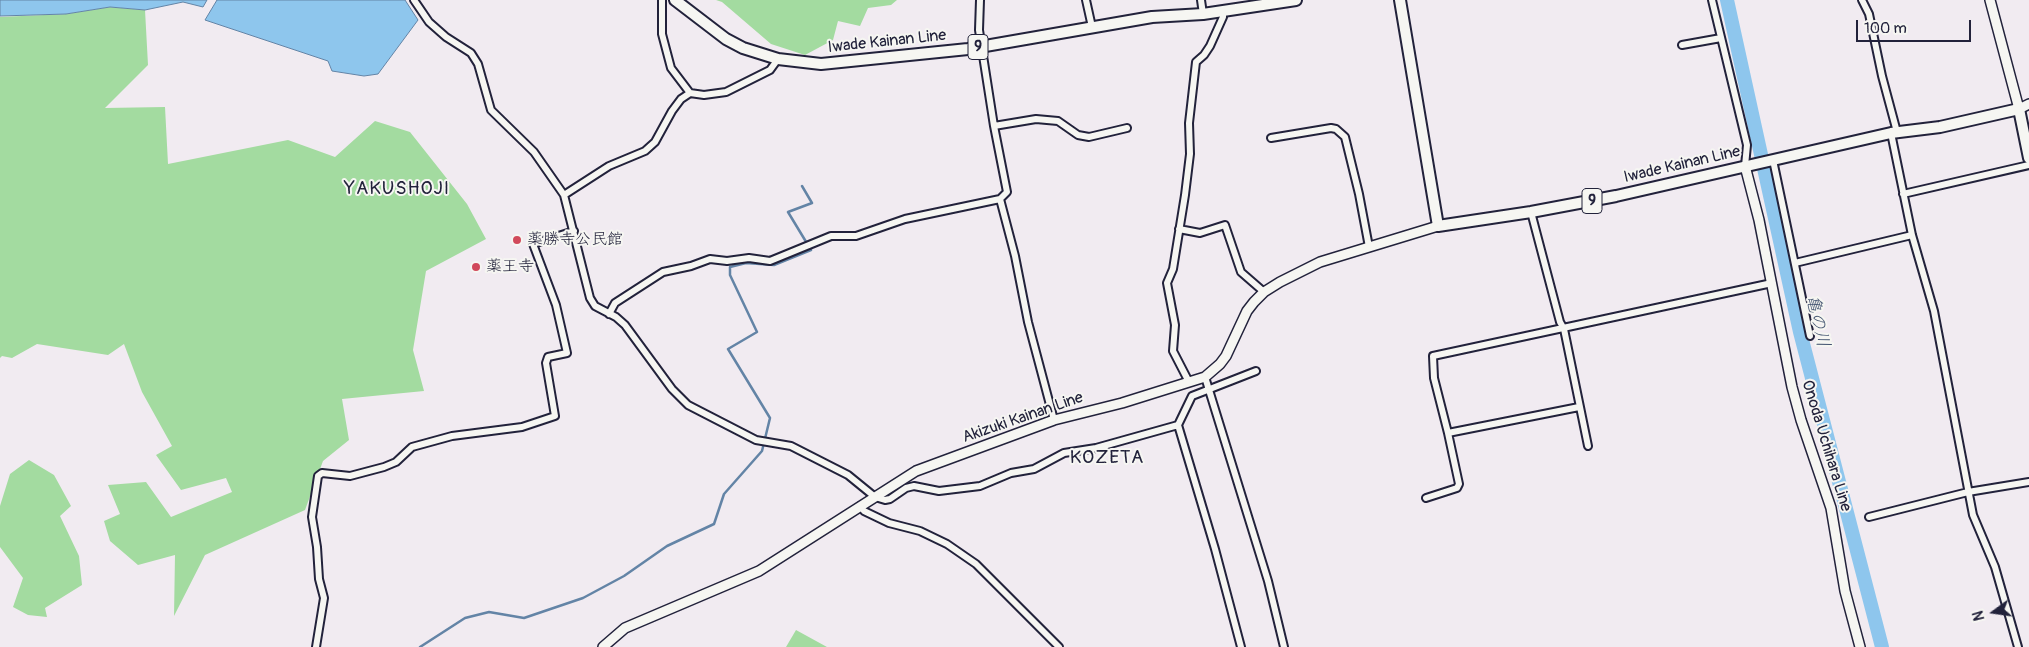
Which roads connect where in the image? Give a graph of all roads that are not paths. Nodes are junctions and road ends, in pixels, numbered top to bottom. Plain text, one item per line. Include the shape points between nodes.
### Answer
1 (414, 0) edge
2 (662, 0) edge
3 (675, 0) edge
4 (980, 0) edge
5 (1086, 0) edge
6 (1201, 0) edge
7 (1296, 0) edge
8 (1400, 0) edge
9 (1712, 0) edge
10 (1862, 0) edge
11 (1990, 0) edge
12 (1223, 11) junction
13 (1203, 14) junction
14 (1092, 27) junction
15 (1721, 38) junction
16 (1682, 45) dead end
17 (980, 46) junction
18 (778, 60) junction
19 (690, 94) junction
20 (2029, 104) edge
21 (2019, 109) junction
22 (994, 126) junction
23 (1126, 128) dead end
24 (1894, 133) junction
25 (1271, 138) dead end
26 (2029, 158) edge
27 (1771, 160) junction
28 (1748, 165) junction
29 (2029, 165) edge
30 (1903, 194) junction
31 (564, 195) junction
32 (1000, 199) junction
33 (1531, 212) junction
34 (1438, 226) junction
35 (1179, 229) junction
36 (574, 231) junction
37 (1912, 235) junction
38 (1369, 247) junction
39 (1795, 263) junction
40 (1772, 283) junction
41 (1264, 292) junction
42 (609, 314) junction
43 (1564, 329) junction
44 (1810, 336) dead end
45 (1256, 371) dead end
46 (1205, 377) junction
47 (1189, 382) junction
48 (1209, 389) junction
49 (1579, 407) junction
50 (1054, 420) junction
51 (1178, 425) junction
52 (1448, 433) junction
53 (1588, 446) dead end
54 (2029, 482) edge
55 (1968, 492) junction
56 (874, 497) junction
57 (1426, 498) dead end
58 (860, 506) junction
59 (1869, 517) dead end
60 (316, 647) edge
61 (603, 647) edge
62 (1059, 647) edge
63 (1241, 647) edge
64 (1284, 647) edge
65 (1860, 647) edge
66 (2018, 647) edge

1 - 31 street via 429,22 471,53 478,64 491,110 534,152
2 - 19 street via 662,34 671,68
3 - 18 main road, Iwade Kainan Line / 9 via 726,39
4 - 17 street
5 - 14 street
6 - 13 street
7 - 12 main road, Iwade Kainan Line / 9
8 - 34 main road
9 - 15 street
10 - 24 street via 1869,14
11 - 21 main road
12 - 13 main road, Iwade Kainan Line / 9
12 - 35 street via 1210,46 1196,62 1189,123 1190,154
13 - 14 main road, Iwade Kainan Line / 9 via 1152,17
14 - 17 main road, Iwade Kainan Line / 9
15 - 16 street
15 - 28 street via 1747,145
17 - 18 main road, Iwade Kainan Line / 9 via 821,64
17 - 22 street
18 - 19 street via 770,70 726,92
19 - 31 street via 681,99 655,142 645,151 609,166
20 - 21 main road
21 - 24 main road, Iwade Kainan Line / 9 via 1940,127
21 - 26 main road
22 - 23 street via 1036,119 1058,121 1078,135 1089,137
22 - 32 street via 1007,192
24 - 27 main road, Iwade Kainan Line / 9
24 - 30 street
25 - 38 street via 1336,128 1344,137
27 - 28 main road, Iwade Kainan Line / 9
27 - 39 street
28 - 33 main road, Iwade Kainan Line / 9
28 - 40 main road, Onoda Uchihara Line
29 - 30 street
30 - 37 street
31 - 36 street
32 - 42 street via 905,219 856,236 831,236 770,261 710,259 663,272 615,303
32 - 50 street
33 - 34 main road, Iwade Kainan Line / 9
33 - 43 street
34 - 38 main road, Akizuki Kainan Line
35 - 41 street via 1200,233 1225,225 1241,272
35 - 47 street via 1173,269 1167,284 1174,325 1173,351
36 - 42 street via 590,298 595,306
36 - 60 street via 533,244 556,305 567,353 548,357 546,363 555,416 522,427 452,436 412,447 396,462 350,476 322,473 318,476 312,517 324,598
37 - 39 street
37 - 55 street via 1934,311
38 - 41 main road, Akizuki Kainan Line via 1320,262
39 - 44 street
40 - 43 street
40 - 65 main road, Onoda Uchihara Line via 1792,387 1830,508 1845,591
41 - 46 main road, Akizuki Kainan Line via 1247,311 1226,356
42 - 56 street via 625,325 672,389 688,405 756,440 791,446 848,475
43 - 49 street
43 - 52 street via 1433,356 1434,378
45 - 48 street
46 - 47 main road, Akizuki Kainan Line
46 - 48 street
47 - 50 main road, Akizuki Kainan Line
48 - 51 street via 1192,396
48 - 64 street via 1268,581
49 - 52 street
49 - 53 street
50 - 56 main road, Akizuki Kainan Line via 916,471
51 - 56 street via 1096,448 1064,453 1034,469 1010,473 980,486 939,491 914,486 890,499
51 - 63 street
52 - 57 street via 1459,484 1457,488
54 - 55 street
55 - 59 street
55 - 66 street via 1973,515 1995,567
56 - 58 main road, Akizuki Kainan Line
58 - 61 main road, Akizuki Kainan Line via 760,571 625,628
58 - 62 street via 889,523 920,531 947,544 976,564

